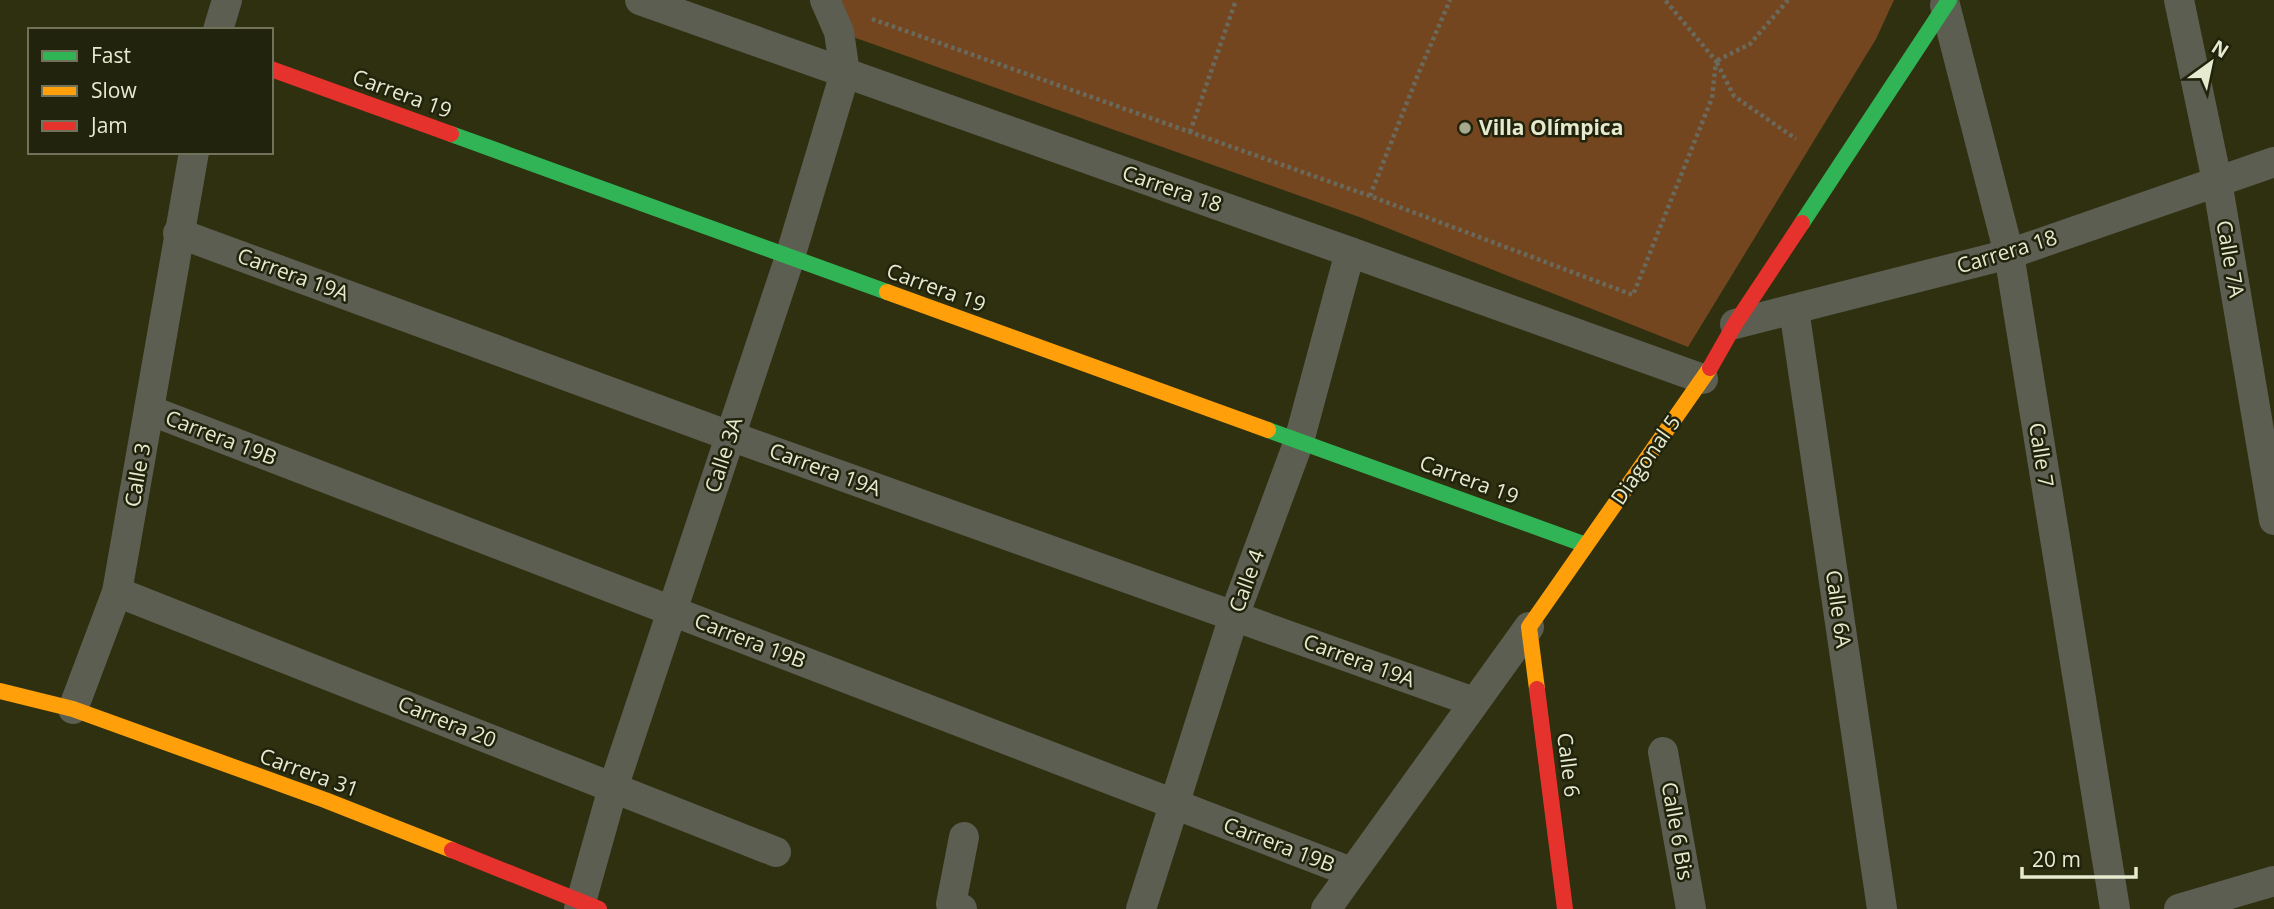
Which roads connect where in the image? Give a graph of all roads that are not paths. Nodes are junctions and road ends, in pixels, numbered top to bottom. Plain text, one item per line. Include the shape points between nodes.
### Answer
1 (227, 0) edge
2 (640, 0) edge
3 (825, 0) edge
4 (2179, 0) edge
5 (1947, 3) edge
6 (219, 28) edge
7 (273, 70) edge
8 (845, 73) junction
9 (194, 154) edge
10 (2274, 162) edge
11 (2217, 181) junction
12 (178, 233) junction
13 (1350, 252) junction
14 (2009, 254) junction
15 (790, 257) junction
16 (1794, 309) junction
17 (1735, 324) junction
18 (1703, 379) junction
19 (149, 410) junction
20 (730, 436) junction
21 (1299, 441) junction
22 (2274, 520) edge
23 (1586, 545) junction
24 (117, 592) junction
25 (672, 611) junction
26 (1234, 616) junction
27 (1528, 627) junction
28 (0, 691) edge
29 (1474, 702) junction
30 (73, 709) junction
31 (1663, 752) dead end
32 (614, 788) junction
33 (1174, 804) junction
34 (964, 836) dead end
35 (776, 852) dead end
36 (1351, 873) junction
37 (2274, 881) edge
38 (586, 906) edge
39 (956, 907) edge
40 (1141, 909) edge
41 (1326, 909) edge
42 (1565, 909) edge
43 (1691, 909) edge
44 (1882, 909) edge
45 (2115, 909) edge
46 (2179, 909) edge

1 - 6 street
2 - 8 street, Carrera 18
3 - 8 street, Calle 3A via 839,32
4 - 11 street, Calle 7A
5 - 14 street, Calle 7
5 - 17 street, Diagonal 5
7 - 15 street, Carrera 19
8 - 13 street, Carrera 18
8 - 15 street, Calle 3A
9 - 12 street, Calle 3
10 - 11 street, Carrera 18
11 - 14 street, Carrera 18
11 - 22 street, Calle 7A
12 - 19 street, Calle 3
12 - 20 street, Carrera 19A
13 - 18 street, Carrera 18
13 - 21 street, Calle 4
14 - 16 street, Carrera 18
14 - 45 street, Calle 7
15 - 20 street, Calle 3A
15 - 21 street, Carrera 19
16 - 17 street, Carrera 18
16 - 44 street, Calle 6A
17 - 18 street, Diagonal 5
18 - 23 street, Diagonal 5
19 - 24 street, Calle 3
19 - 25 street, Carrera 19B
20 - 25 street, Calle 3A
20 - 26 street, Carrera 19A
21 - 23 street, Carrera 19
21 - 26 street, Calle 4
23 - 27 street, Diagonal 5
24 - 30 street, Calle 3
24 - 32 street, Carrera 20
25 - 32 street, Calle 3A
25 - 33 street, Carrera 19B
26 - 29 street, Carrera 19A
26 - 33 street, Calle 4
27 - 29 street, Diagonal 5
27 - 42 street, Calle 6
28 - 30 street, Carrera 31
29 - 36 street, Diagonal 5
30 - 38 street, Carrera 31 via 325,800
31 - 43 street, Calle 6 Bis
32 - 35 street, Carrera 20
32 - 38 street, Calle 3A
33 - 36 street, Carrera 19B
33 - 40 street, Calle 4
34 - 39 street
36 - 41 street, Diagonal 5
37 - 46 street

